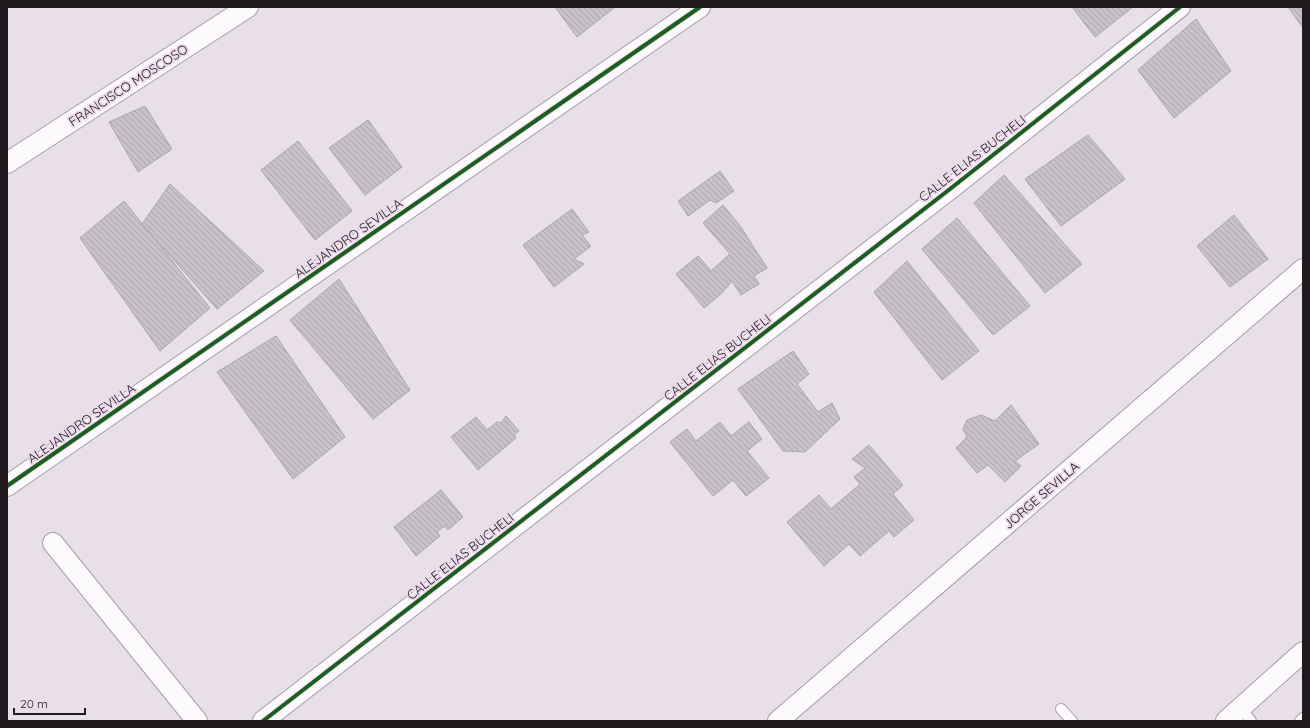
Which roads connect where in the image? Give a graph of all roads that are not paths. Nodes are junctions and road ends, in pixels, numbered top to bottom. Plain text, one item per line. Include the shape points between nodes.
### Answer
1 (248, 7) edge
2 (700, 7) edge
3 (1180, 7) edge
4 (7, 163) edge
5 (1303, 269) edge
6 (7, 486) edge
7 (53, 543) dead end
8 (1303, 652) edge
9 (1061, 709) dead end
10 (1246, 714) edge
11 (1303, 718) edge
12 (197, 721) edge
13 (263, 721) edge
14 (778, 721) edge
15 (1072, 721) edge
16 (1226, 721) edge
17 (1300, 721) edge

1 - 4 street, FRANCISCO MOSCOSO
2 - 6 street, ALEJANDRO SEVILLA
3 - 13 street, CALLE ELIAS BUCHELI via 950,189
5 - 14 street, JORGE SEVILLA
7 - 12 street
8 - 10 street
9 - 15 lane
10 - 16 street
11 - 17 lane

